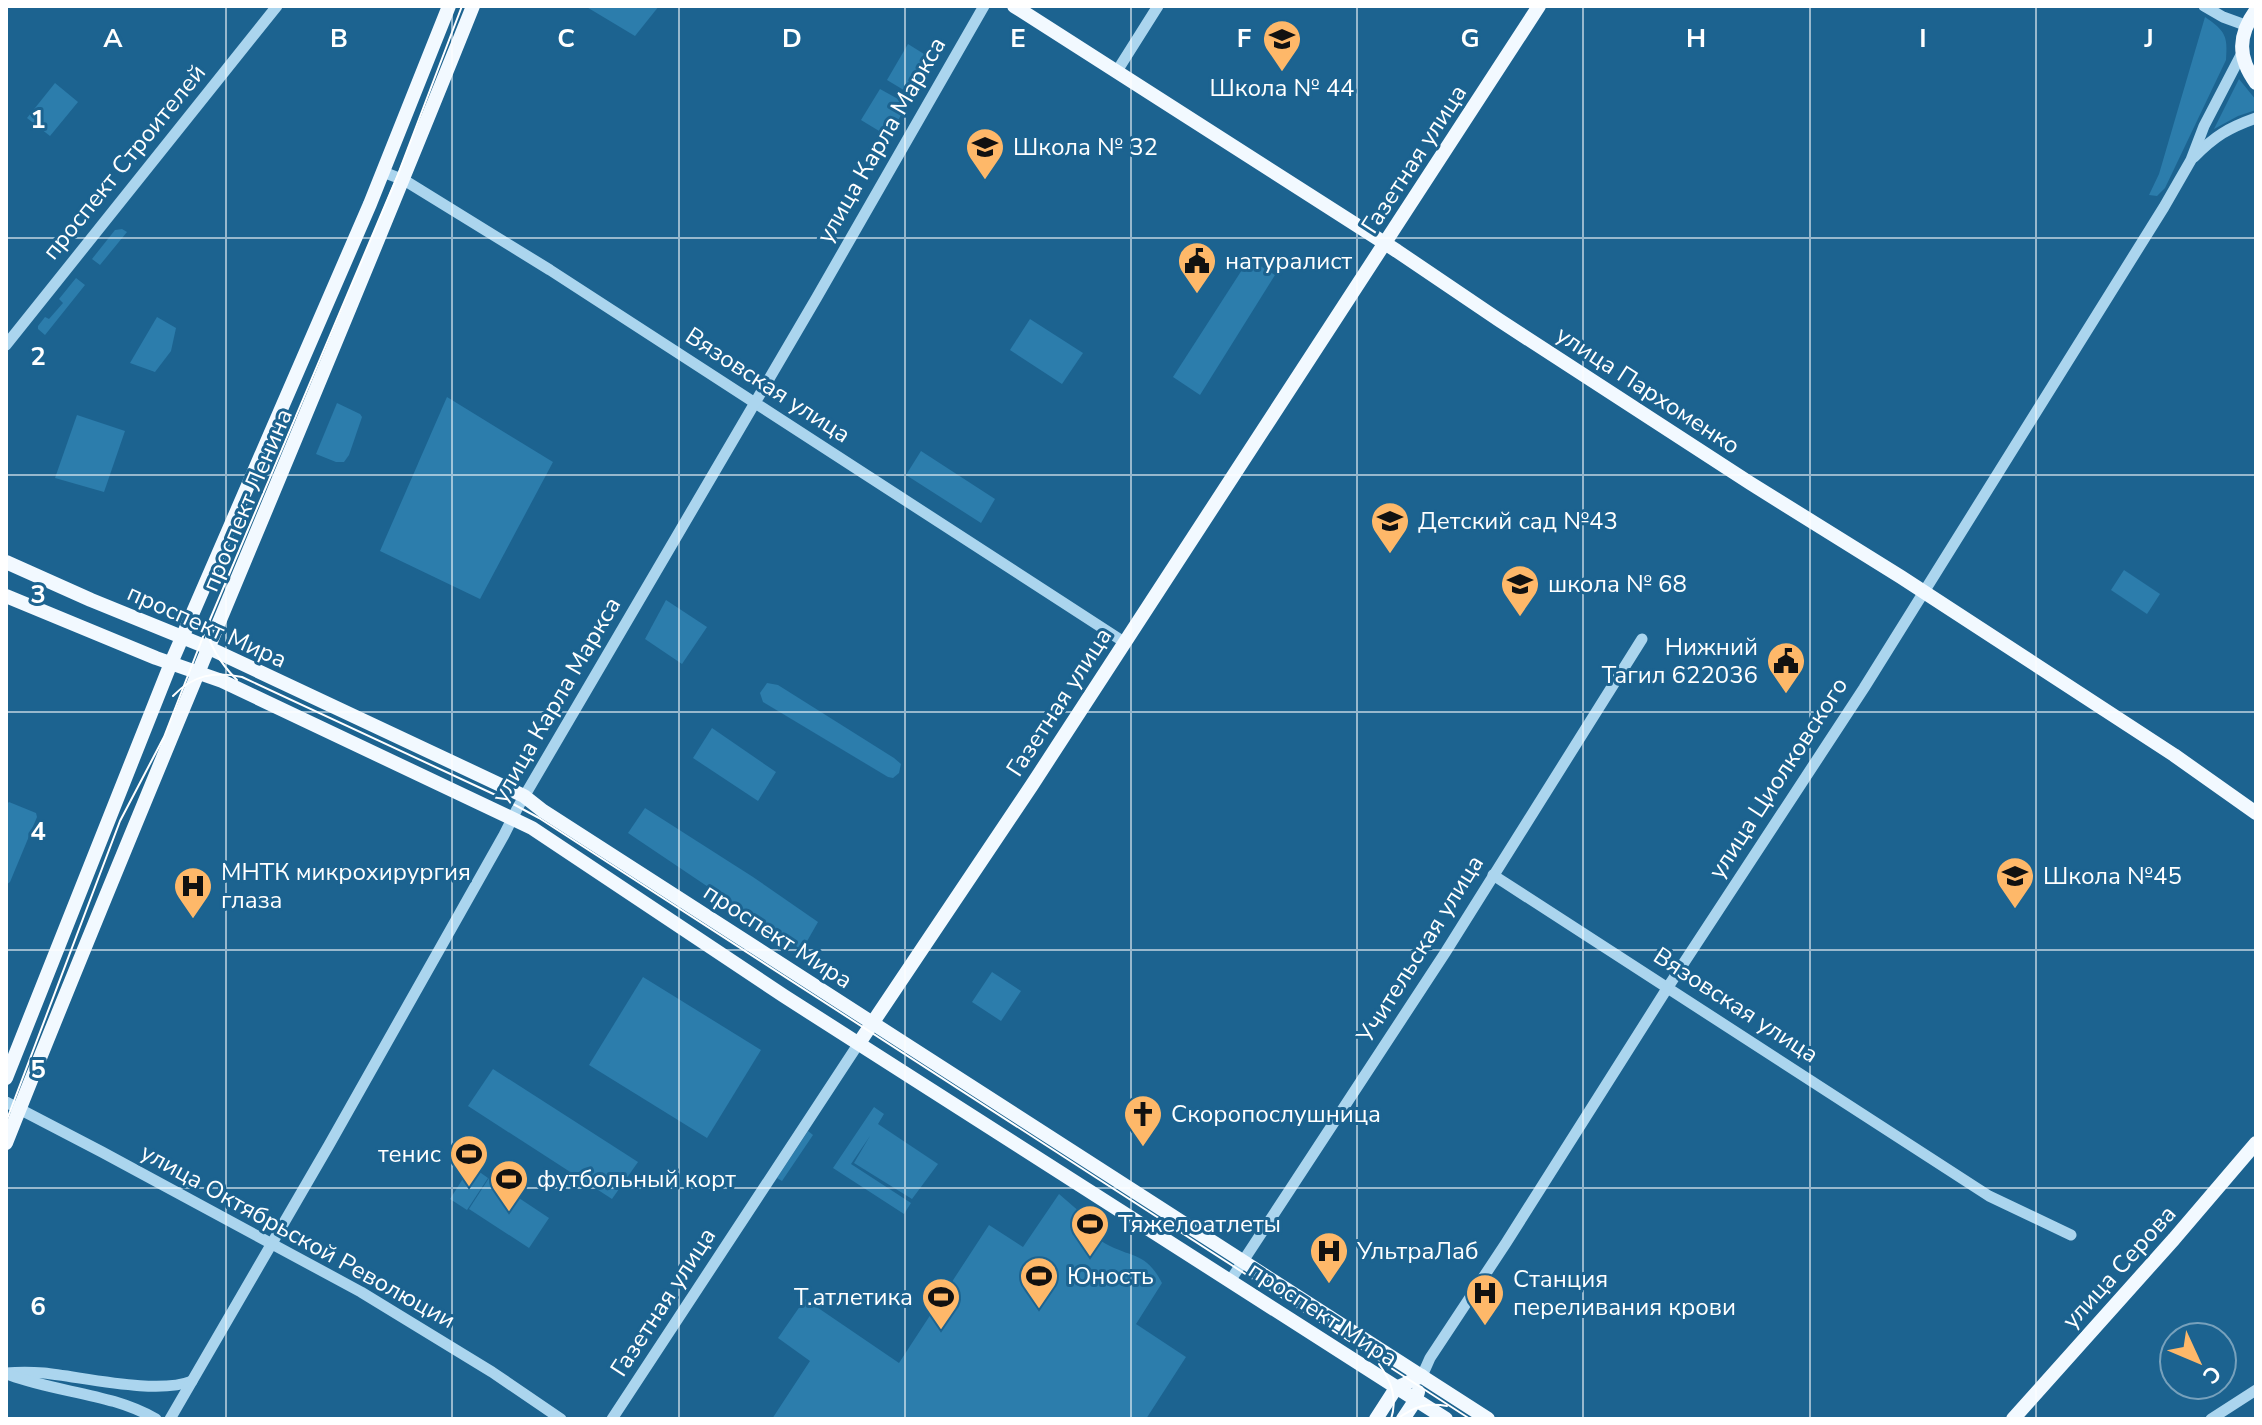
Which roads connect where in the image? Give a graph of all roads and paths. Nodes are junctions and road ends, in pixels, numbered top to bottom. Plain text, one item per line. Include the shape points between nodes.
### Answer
1 (277, 6) edge
2 (449, 6) edge
3 (473, 6) edge
4 (984, 6) edge
5 (1014, 6) edge
6 (1158, 6) edge
7 (1539, 6) edge
8 (2204, 6) edge
9 (2256, 10) edge
10 (2245, 25) junction
11 (2242, 53) junction
12 (1117, 71) junction
13 (2256, 83) edge
14 (2256, 118) edge
15 (2191, 160) junction
16 (383, 172) junction
17 (404, 180) junction
18 (1385, 244) junction
19 (6, 345) edge
20 (755, 402) junction
21 (6, 562) edge
22 (1924, 593) junction
23 (6, 596) edge
24 (182, 637) junction
25 (1642, 639) dead end
26 (1124, 642) junction
27 (209, 648) junction
28 (171, 663) junction
29 (199, 673) junction
30 (524, 796) junction
31 (2256, 813) edge
32 (513, 818) junction
33 (1493, 875) junction
34 (1668, 987) junction
35 (873, 1022) junction
36 (859, 1043) junction
37 (6, 1078) edge
38 (13, 1106) edge
39 (6, 1143) edge
40 (2256, 1143) edge
41 (2071, 1235) dead end
42 (271, 1243) junction
43 (1242, 1263) junction
44 (1230, 1281) junction
45 (6, 1373) edge
46 (1422, 1376) junction
47 (192, 1381) junction
48 (1396, 1388) junction
49 (2256, 1390) edge
50 (1415, 1401) junction
51 (156, 1419) edge
52 (170, 1419) edge
53 (561, 1419) edge
54 (612, 1419) edge
55 (1376, 1419) edge
56 (1403, 1419) edge
57 (1446, 1419) edge
58 (1488, 1419) edge
59 (2013, 1419) edge
60 (2211, 1419) edge

1 - 19 street, проспект Строителей
2 - 16 main road, проспект Ленина
3 - 17 main road, проспект Ленина
4 - 20 street, улица Карла Маркса
5 - 12 main road, улица Пархоменко
6 - 12 street
7 - 18 main road, Газетная улица
8 - 10 street
9 - 10 main road
10 - 11 main road
11 - 13 main road
11 - 15 street, улица Циолковского
12 - 18 main road, улица Пархоменко
14 - 15 street, улица Циолковского via 2228,128
15 - 22 street, улица Циолковского
16 - 17 street, Вязовская улица
16 - 24 main road, проспект Ленина
17 - 20 street, Вязовская улица
17 - 27 main road, проспект Ленина
18 - 22 main road, улица Пархоменко
18 - 26 main road, Газетная улица
20 - 26 street, Вязовская улица
20 - 30 street, улица Карла Маркса
21 - 24 main road, проспект Мира
22 - 31 main road, улица Пархоменко
22 - 34 street, улица Циолковского
23 - 28 main road, проспект Мира
24 - 27 main road, проспект Мира
24 - 28 main road, проспект Ленина
25 - 33 street, Учительская улица
26 - 35 main road, Газетная улица
27 - 29 main road, проспект Ленина
27 - 30 main road, проспект Мира
28 - 29 main road, проспект Мира
28 - 37 main road, проспект Ленина
29 - 32 main road, проспект Мира
29 - 38 main road, проспект Ленина
30 - 32 street, улица Карла Маркса
30 - 35 main road, проспект Мира
32 - 36 main road, проспект Мира
32 - 42 street, улица Карла Маркса
33 - 34 street, Вязовская улица
33 - 43 street, Учительская улица
34 - 41 street, Вязовская улица via 2010,1207
34 - 46 street, улица Циолковского
35 - 36 main road, Газетная улица
35 - 43 main road, проспект Мира
36 - 44 main road, проспект Мира
36 - 54 street, Газетная улица
38 - 39 main road, проспект Ленина
38 - 42 street, улица Октябрьской Революции
40 - 59 main road, улица Серова
42 - 47 street, улица Карла Маркса
42 - 53 street, улица Октябрьской Революции via 361,1292
43 - 44 street, Учительская улица
43 - 46 main road, проспект Мира
44 - 48 main road, проспект Мира
45 - 47 street via 154,1386
45 - 51 street via 98,1396
46 - 48 main road
46 - 50 main road, улица Циолковского
46 - 58 main road, проспект Мира
47 - 52 street, улица Карла Маркса
48 - 50 main road, проспект Мира
48 - 55 main road
49 - 60 street
50 - 56 main road, улица Циолковского
50 - 57 main road, проспект Мира

